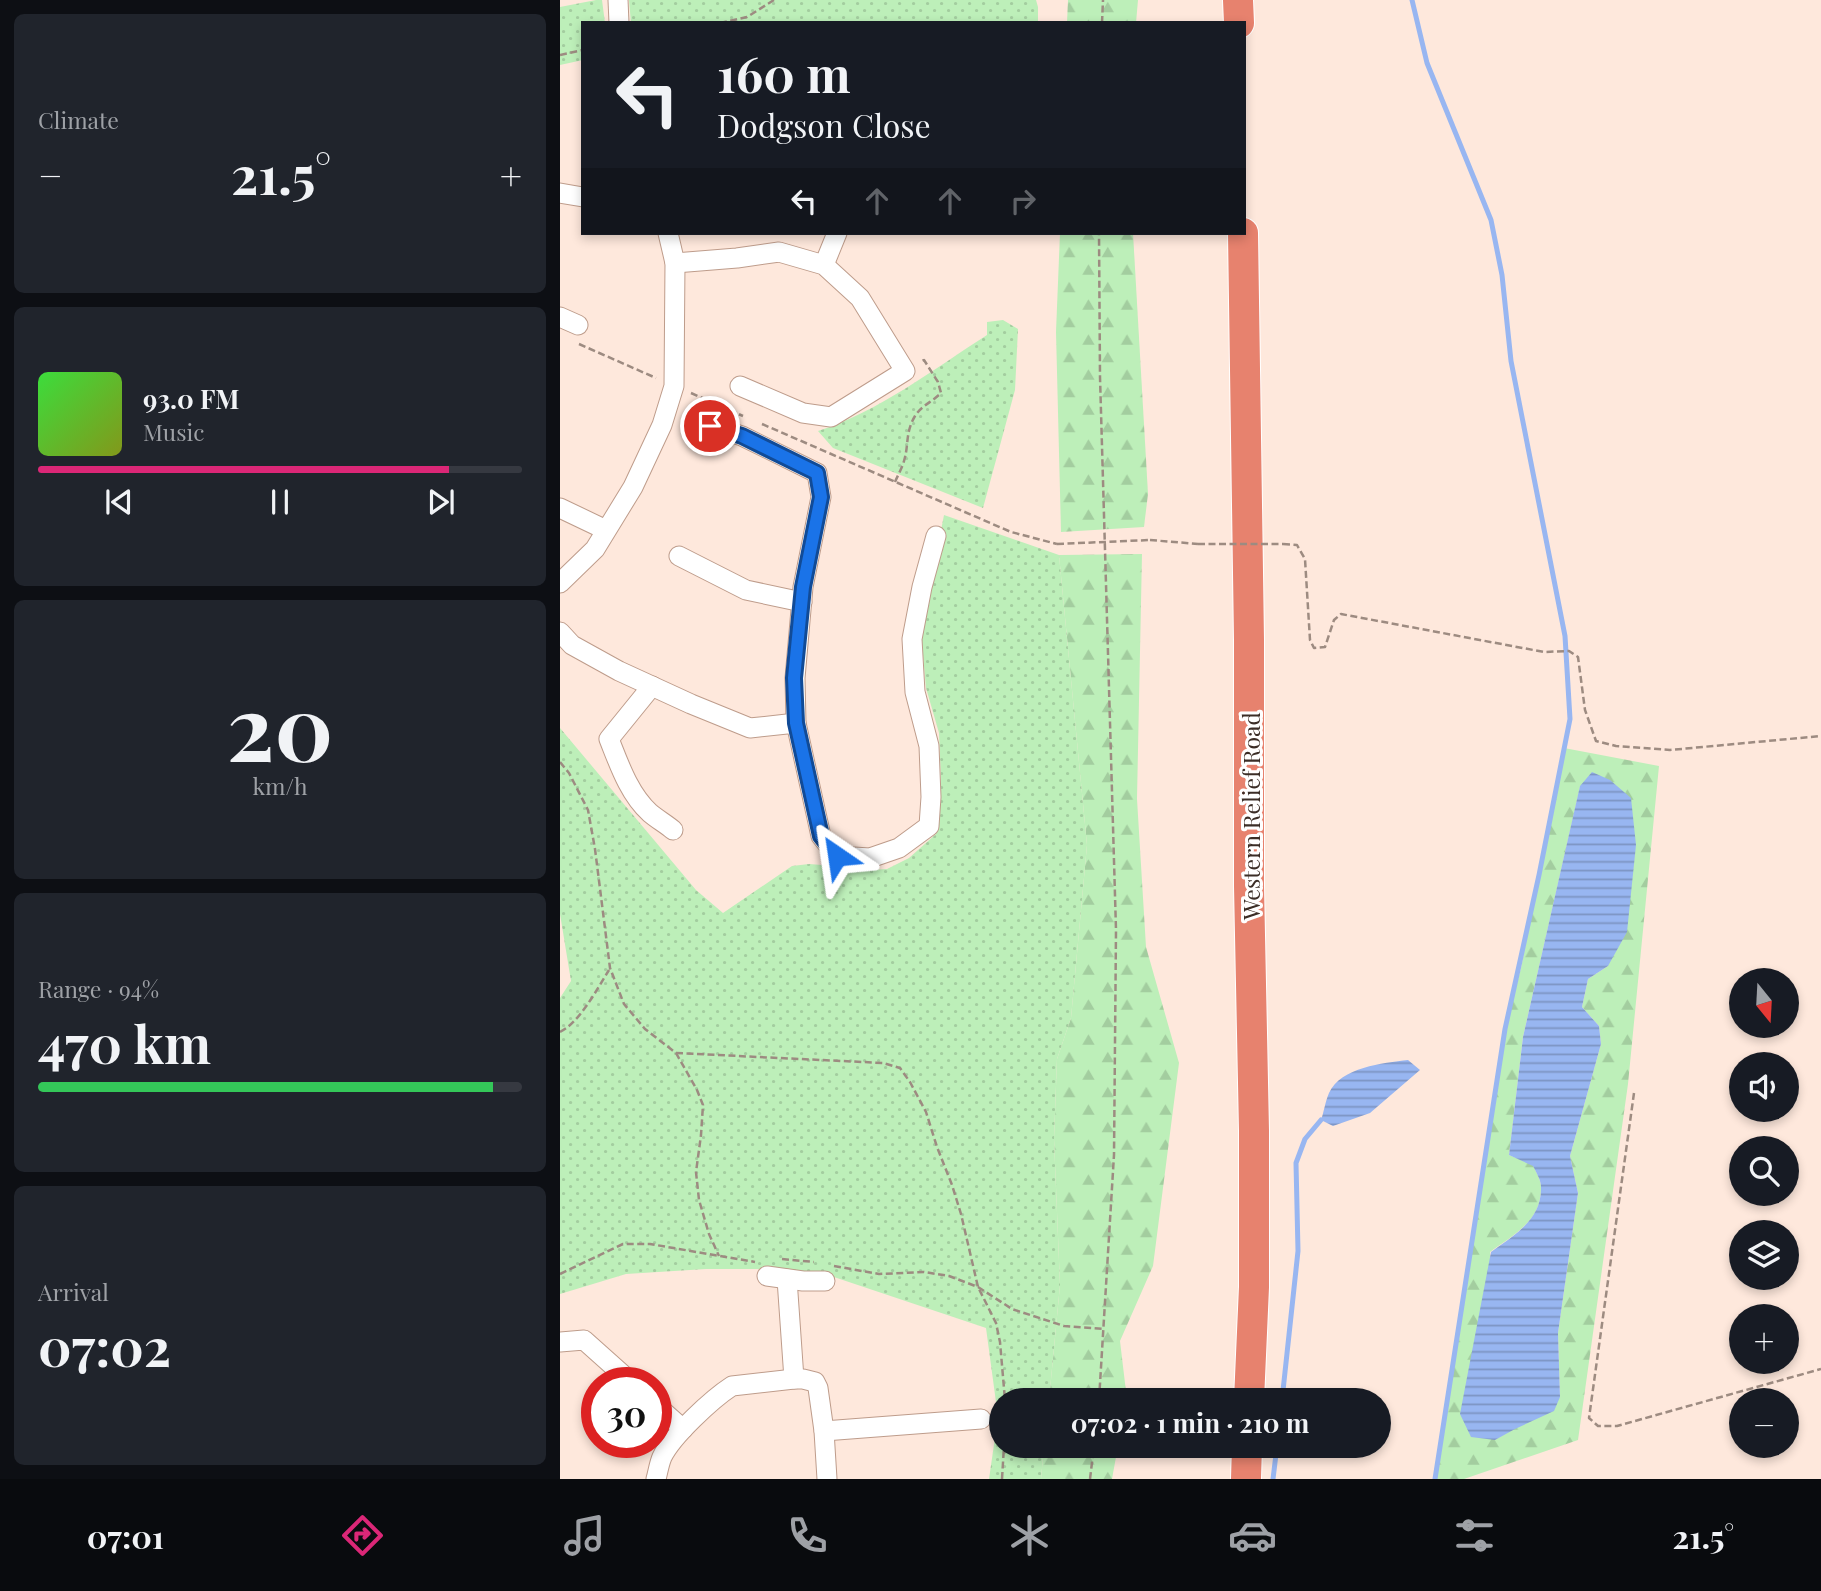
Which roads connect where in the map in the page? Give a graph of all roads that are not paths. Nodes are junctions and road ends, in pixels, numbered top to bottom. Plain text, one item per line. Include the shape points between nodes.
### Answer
1 (618, 0) edge
2 (1238, 0) edge
3 (620, 21) edge
4 (1239, 21) edge
5 (560, 194) edge
6 (581, 197) edge
7 (669, 235) edge
8 (836, 235) edge
9 (1242, 235) edge
10 (676, 263) junction
11 (824, 265) junction
12 (740, 386) dead end
13 (710, 426) dead end
14 (560, 508) edge
15 (606, 530) junction
16 (936, 536) dead end
17 (679, 556) dead end
18 (560, 583) edge
19 (802, 602) junction
20 (560, 632) edge
21 (652, 686) junction
22 (796, 723) junction
23 (673, 830) dead end
24 (767, 1266) road end
25 (822, 1269) road end
26 (787, 1279) junction
27 (560, 1342) edge
28 (614, 1367) edge
29 (794, 1379) junction
30 (1250, 1388) edge
31 (672, 1419) edge
32 (981, 1419) dead end
33 (683, 1429) junction
34 (824, 1431) junction
35 (1247, 1458) edge
36 (656, 1479) edge
37 (827, 1479) edge
38 (1246, 1479) edge

1 - 3 street
2 - 4 highway
5 - 6 street
7 - 10 street
8 - 11 street
9 - 30 highway, Western Relief Road via 1254,1131
10 - 11 street via 779,252
10 - 15 street via 674,386 662,425 633,487
11 - 12 street via 860,298 905,371 831,417 803,413
13 - 19 street via 742,436 817,473 821,497
14 - 15 street
15 - 18 street via 595,549
16 - 22 street via 912,639 915,692 929,746 929,826 899,848 870,858 837,856 821,836
17 - 19 street via 746,590
19 - 22 street via 794,678
20 - 21 street via 572,645
21 - 22 street via 750,728
21 - 23 street via 609,738 633,792
24 - 26 street
25 - 26 street via 803,1281
26 - 29 street
27 - 28 street via 584,1340
29 - 33 street via 732,1387
29 - 34 street via 815,1382
31 - 33 street
32 - 34 street
33 - 36 street via 662,1457
34 - 37 street
35 - 38 highway

